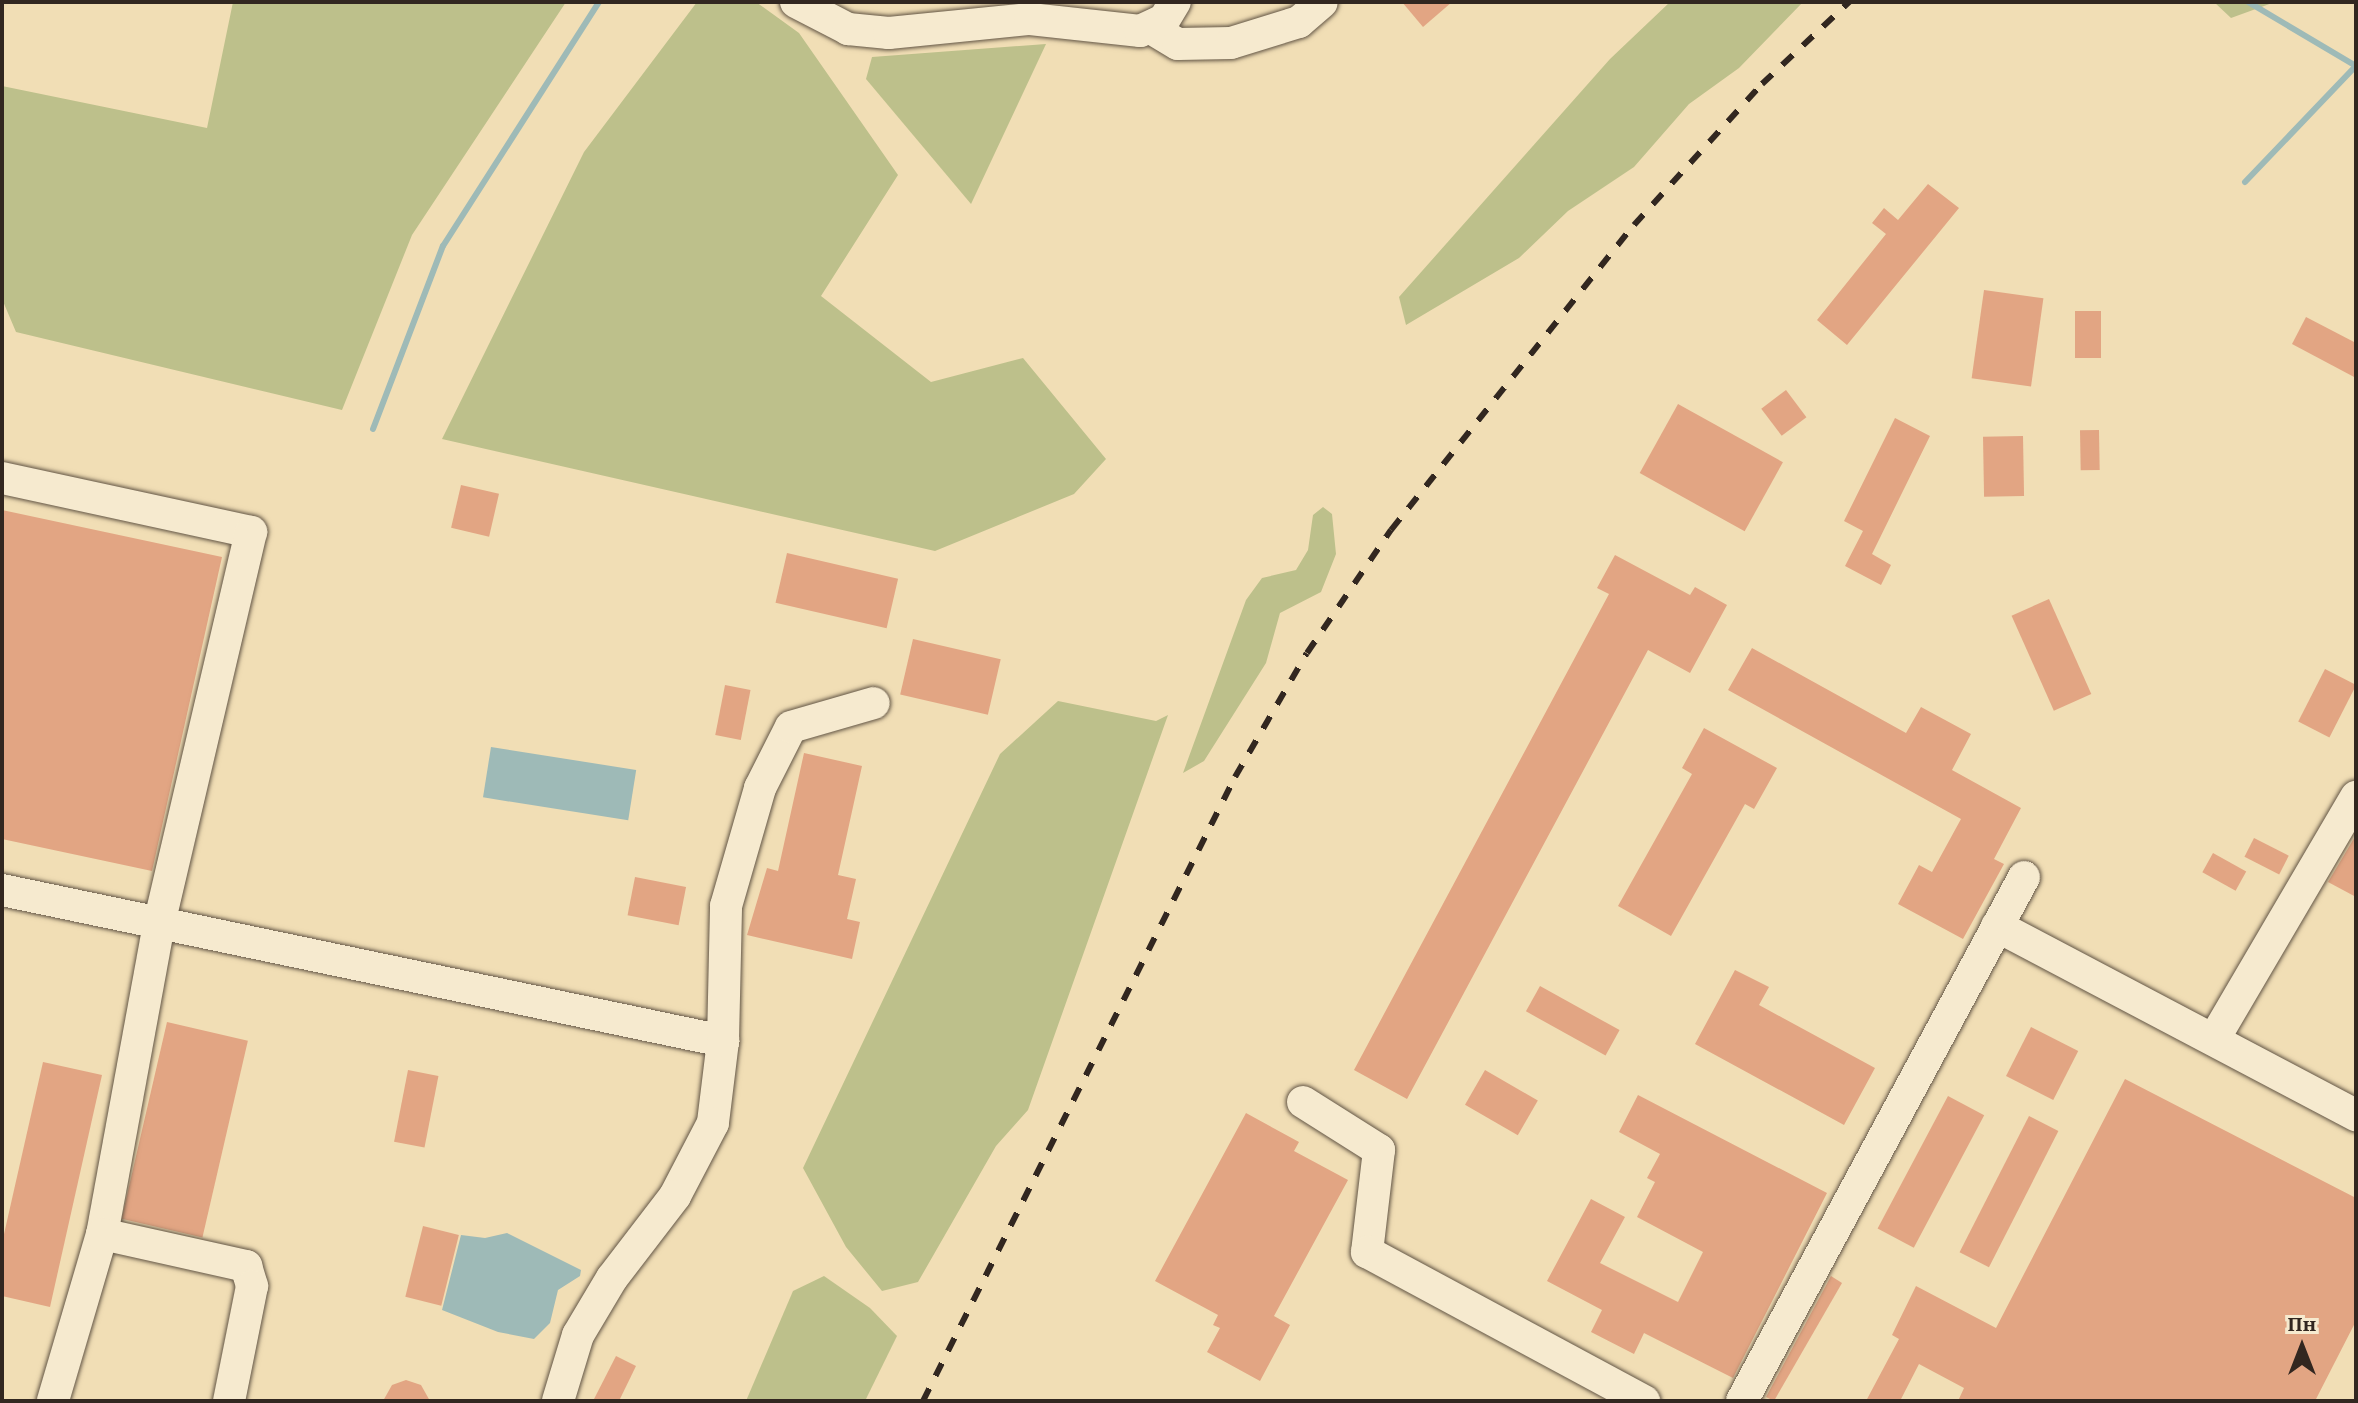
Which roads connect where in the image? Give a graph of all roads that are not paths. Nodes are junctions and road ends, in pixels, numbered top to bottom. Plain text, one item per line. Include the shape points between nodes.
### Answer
1 (796, 2) edge
2 (1175, 2) edge
3 (1322, 2) edge
4 (1151, 28) junction
5 (2, 478) edge
6 (874, 703) dead end
7 (2356, 797) edge
8 (2024, 877) dead end
9 (2, 890) edge
10 (159, 924) junction
11 (1997, 926) junction
12 (2214, 1039) junction
13 (723, 1041) junction
14 (1303, 1102) dead end
15 (2356, 1115) edge
16 (102, 1234) junction
17 (53, 1401) edge
18 (229, 1401) edge
19 (558, 1401) edge
20 (1644, 1401) edge
21 (1742, 1401) edge

1 - 4 street via 848,29 889,33 1030,19
2 - 4 street via 1164,20
3 - 4 street via 1299,22 1216,45 1178,44
5 - 10 street via 251,532
6 - 13 street via 791,727 760,788 726,906
7 - 12 street
8 - 11 street
9 - 10 street
10 - 13 street
10 - 16 street
11 - 12 street
11 - 21 street
12 - 15 street
13 - 19 street via 713,1123 675,1196 612,1278 578,1335
14 - 20 street via 1379,1150 1367,1252
16 - 17 street
16 - 18 street via 246,1266 252,1286

